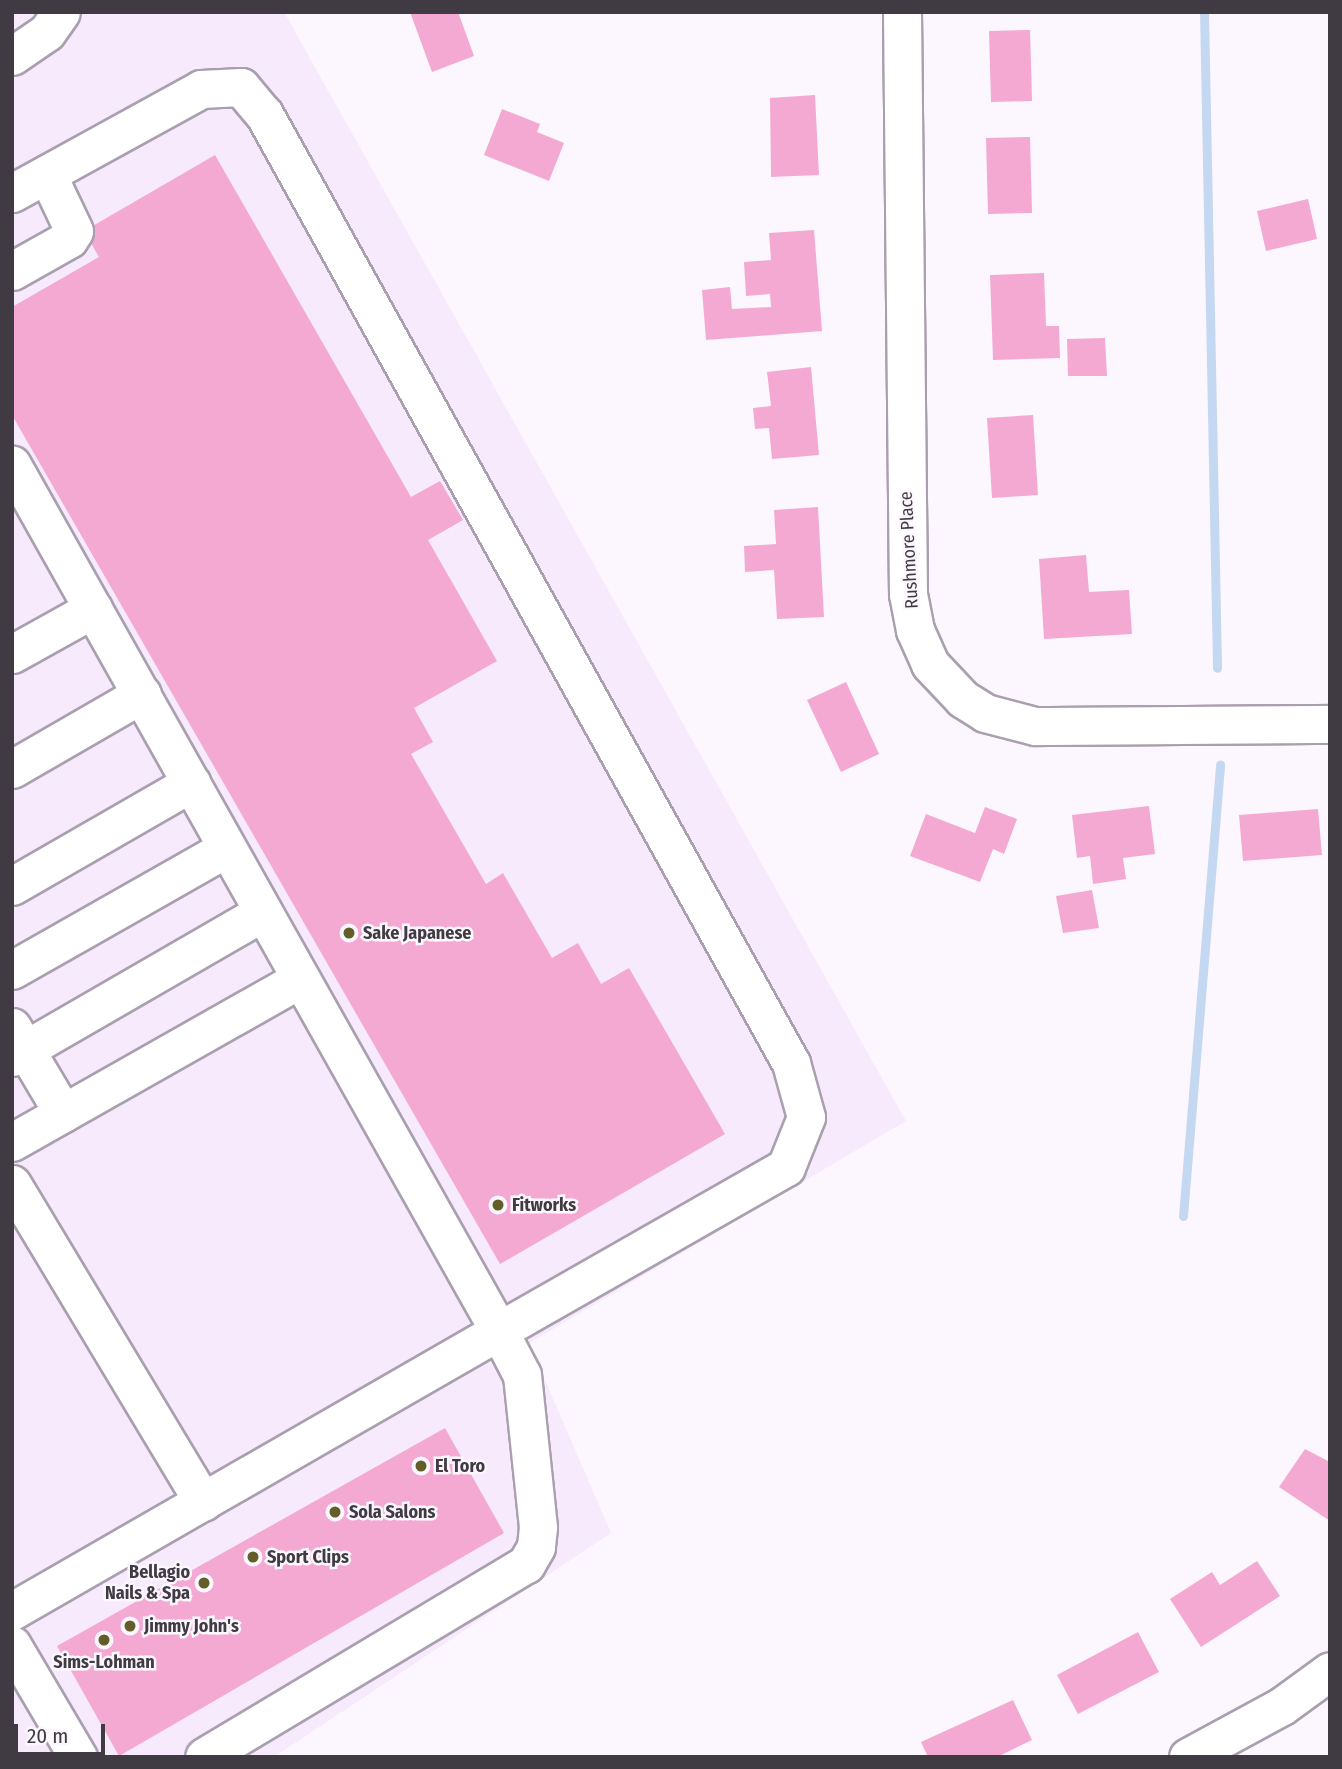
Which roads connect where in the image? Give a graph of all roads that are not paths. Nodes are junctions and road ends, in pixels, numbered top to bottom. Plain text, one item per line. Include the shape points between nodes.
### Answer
1 (61, 12) edge
2 (902, 12) edge
3 (12, 56) edge
4 (47, 174) junction
5 (12, 193) edge
6 (12, 271) edge
7 (12, 466) edge
8 (93, 609) junction
9 (12, 654) edge
10 (142, 694) junction
11 (1330, 724) edge
12 (12, 768) edge
13 (191, 783) junction
14 (227, 848) junction
15 (12, 886) edge
16 (263, 912) junction
17 (12, 970) edge
18 (300, 979) junction
19 (17, 1045) edge
20 (63, 1113) junction
21 (12, 1142) edge
22 (12, 1184) edge
23 (499, 1331) junction
24 (203, 1502) junction
25 (12, 1611) edge
26 (12, 1645) edge
27 (1330, 1671) edge
28 (78, 1757) edge
29 (204, 1757) edge
30 (1188, 1757) edge

1 - 3 street via 47,32
2 - 11 street, Rushmore Place via 908,594 915,630 930,664 963,699 985,713 1035,726
4 - 5 street
4 - 6 street via 74,231 69,239
4 - 23 street via 201,89 241,87 264,114 791,1063 806,1117 786,1167
7 - 8 street
8 - 9 street
8 - 10 street
10 - 12 street
10 - 13 street
13 - 14 street
13 - 15 street
14 - 16 street
14 - 17 street
16 - 18 street
16 - 19 street
18 - 20 street
18 - 23 street
19 - 20 street
20 - 21 street
22 - 24 street
23 - 24 street
23 - 29 street via 522,1375 538,1527 536,1548 526,1564
24 - 25 street
26 - 28 street
27 - 30 street via 1282,1706

